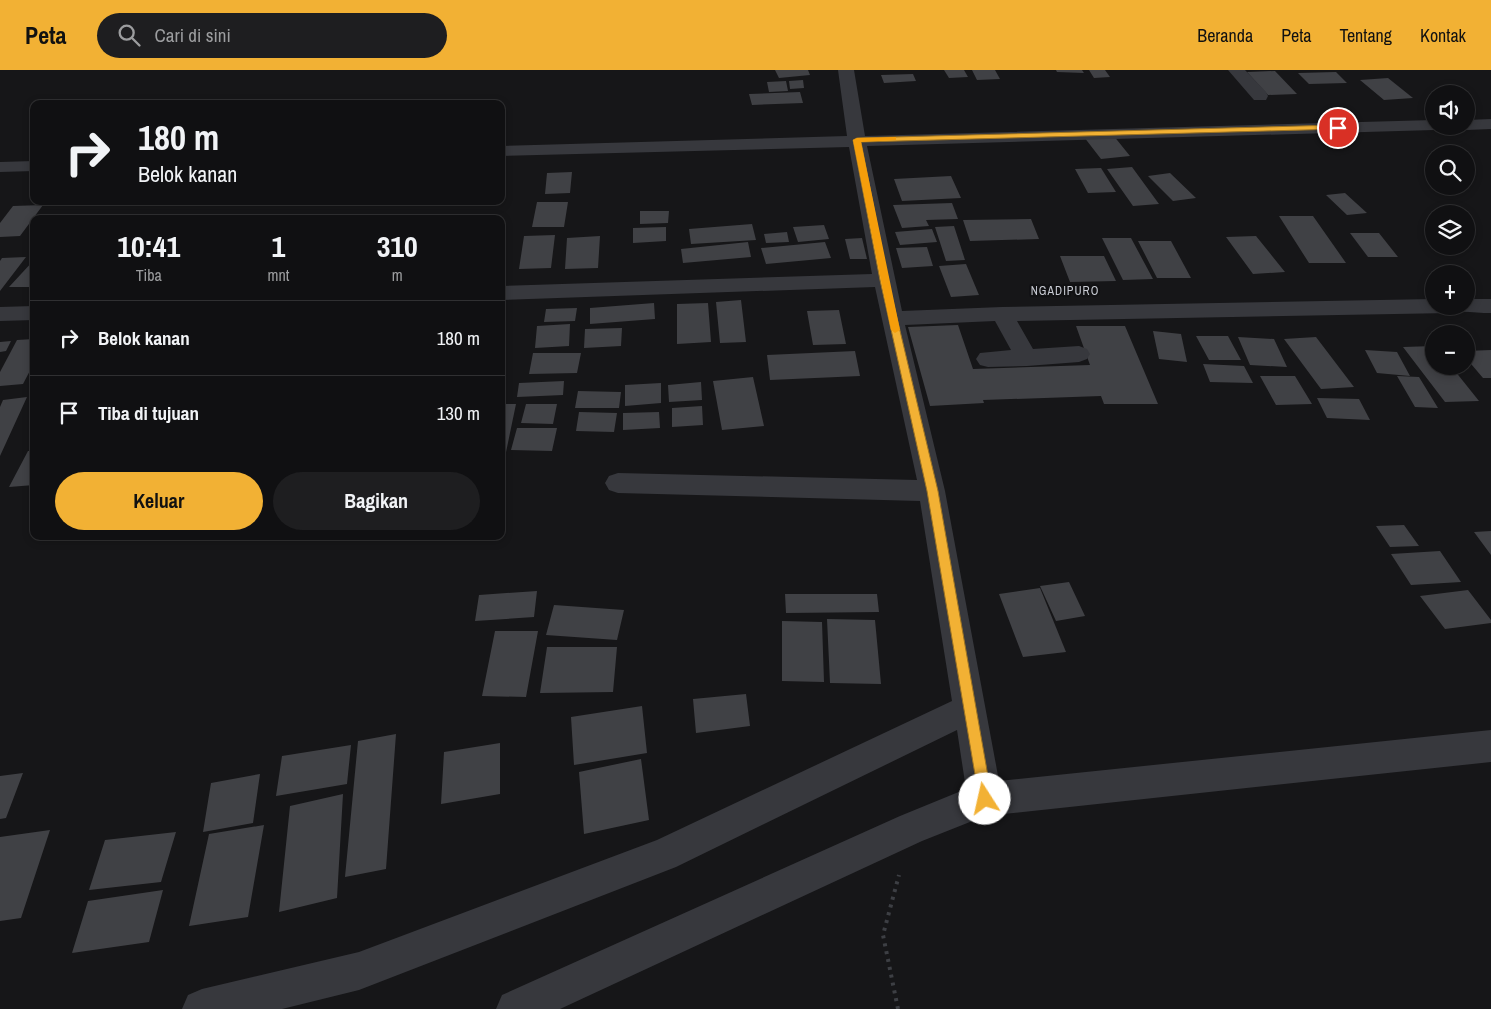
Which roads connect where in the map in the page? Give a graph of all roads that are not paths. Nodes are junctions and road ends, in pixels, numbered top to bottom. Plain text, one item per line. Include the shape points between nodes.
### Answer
1 (846, 70) edge
2 (1236, 70) edge
3 (1260, 96) dead end
4 (1491, 124) edge
5 (1425, 125) edge
6 (1475, 125) edge
7 (856, 135) junction
8 (505, 151) edge
9 (30, 166) edge
10 (0, 167) edge
11 (884, 280) junction
12 (505, 293) edge
13 (1425, 306) edge
14 (1475, 306) edge
15 (1491, 306) edge
16 (30, 313) edge
17 (0, 314) edge
18 (1002, 314) junction
19 (893, 318) junction
20 (1079, 354) dead end
21 (1027, 358) junction
22 (988, 359) dead end
23 (618, 483) dead end
24 (932, 491) junction
25 (970, 708) junction
26 (1491, 746) edge
27 (985, 799) junction
28 (202, 1009) edge
29 (516, 1009) edge

1 - 7 street
2 - 3 street
4 - 6 street
5 - 7 street
7 - 8 street
7 - 11 street
9 - 10 street
11 - 12 street
11 - 19 street
13 - 18 street
14 - 15 street
16 - 17 street
18 - 19 street
18 - 21 street
19 - 24 street
20 - 21 street
21 - 22 street
23 - 24 street
24 - 25 street
25 - 27 street
25 - 28 street via 664,855 359,971
26 - 27 street
27 - 29 street via 912,828

